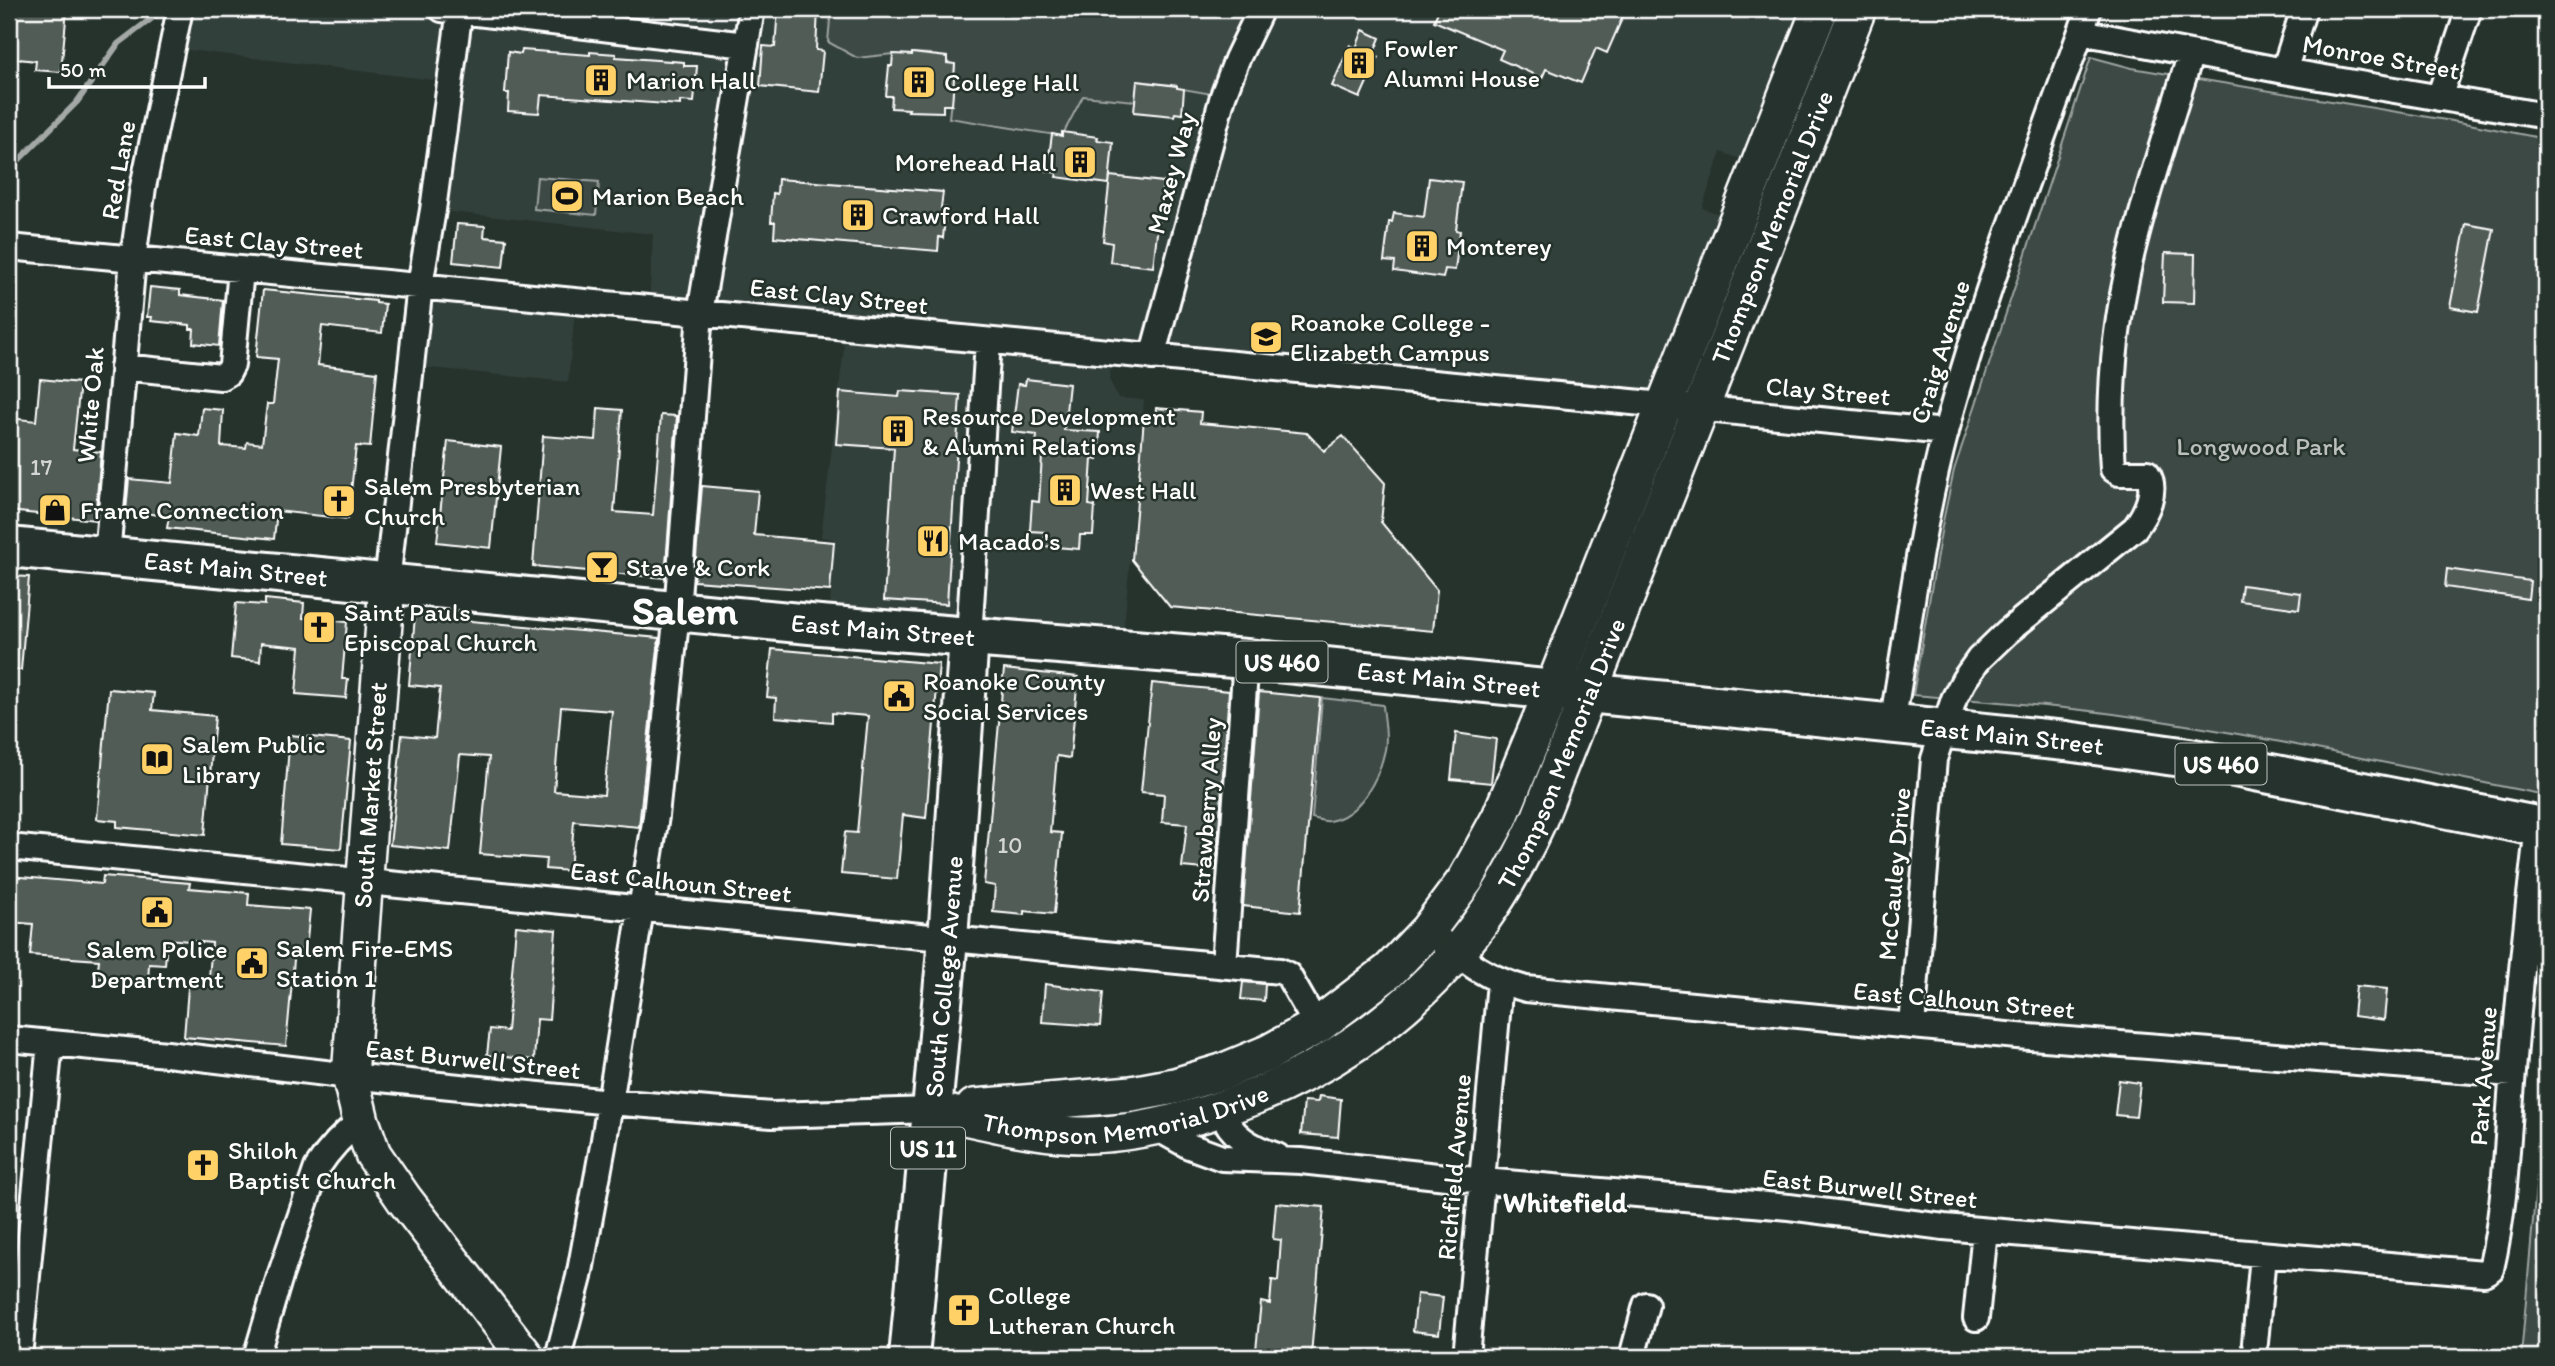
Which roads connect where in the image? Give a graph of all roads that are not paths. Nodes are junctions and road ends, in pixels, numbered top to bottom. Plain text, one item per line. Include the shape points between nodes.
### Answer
1 (180, 9) edge
2 (454, 9) edge
3 (752, 9) edge
4 (1261, 9) edge
5 (1820, 9) edge
6 (1857, 9) edge
7 (2304, 9) edge
8 (2469, 9) edge
9 (2085, 20) edge
10 (746, 45) junction
11 (2191, 53) junction
12 (2284, 71) junction
13 (2439, 98) junction
14 (2546, 116) edge
15 (9, 247) edge
16 (133, 259) junction
17 (241, 270) junction
18 (420, 285) junction
19 (700, 313) junction
20 (988, 341) junction
21 (1152, 358) junction
22 (123, 368) junction
23 (1663, 406) junction
24 (1700, 409) junction
25 (1946, 432) junction
26 (9, 547) edge
27 (107, 556) junction
28 (387, 583) junction
29 (677, 611) junction
30 (969, 637) junction
31 (1246, 659) junction
32 (1571, 691) junction
33 (1892, 724) junction
34 (1944, 729) junction
35 (2542, 828) edge
36 (9, 846) edge
37 (364, 881) junction
38 (642, 909) junction
39 (1429, 930) junction
40 (948, 939) junction
41 (1455, 953) junction
42 (1224, 965) junction
43 (1500, 982) junction
44 (1317, 1026) junction
45 (1912, 1026) junction
46 (9, 1039) edge
47 (50, 1043) junction
48 (2512, 1074) junction
49 (350, 1076) junction
50 (610, 1102) junction
51 (932, 1110) junction
52 (1221, 1110) junction
53 (361, 1121) junction
54 (1155, 1127) junction
55 (1301, 1161) junction
56 (1483, 1181) junction
57 (1985, 1231) junction
58 (2263, 1255) junction
59 (2432, 1269) joint
60 (1646, 1305) dead end
61 (1976, 1318) dead end
62 (2255, 1343) dead end
63 (19, 1357) edge
64 (256, 1357) edge
65 (526, 1357) edge
66 (558, 1357) edge
67 (909, 1357) edge
68 (1466, 1357) edge
69 (1632, 1357) edge

1 - 16 street, Red Lane
2 - 10 street
2 - 18 street via 433,210
3 - 10 street
4 - 21 street, Maxey Way via 1223,96
5 - 23 main road, Thompson Memorial Drive
6 - 24 main road, Thompson Memorial Drive
7 - 12 street
8 - 13 street
9 - 11 street, Monroe Street
9 - 25 street, Craig Avenue via 1978,326
10 - 19 street
11 - 12 street, Monroe Street
11 - 34 street, McCauley Drive via 2131,253 2119,317 2113,469 2147,472 2150,498 2145,514 2135,528 1979,659 1954,699
12 - 13 street, Monroe Street
13 - 14 street, Monroe Street
15 - 16 street, East Clay Street
16 - 17 street, East Clay Street
16 - 22 street, White Oak
17 - 18 street, East Clay Street
17 - 22 street via 228,373 221,377
18 - 19 street, East Clay Street
18 - 28 street
19 - 20 street, East Clay Street
19 - 29 street
20 - 21 street, East Clay Street
20 - 30 street
21 - 23 street, East Clay Street
22 - 27 street, White Oak
23 - 24 street, Clay Street
23 - 32 main road, Thompson Memorial Drive
24 - 25 street, Clay Street
24 - 32 main road, Thompson Memorial Drive
25 - 33 street, Craig Avenue
26 - 27 main road, East Main Street
27 - 28 main road, East Main Street
28 - 29 main road, East Main Street
28 - 37 main road, South Market Street
29 - 30 main road, East Main Street
29 - 38 street
30 - 31 main road, East Main Street / US 460
30 - 40 main road, South College Avenue / US 11
31 - 32 main road, East Main Street / US 460
31 - 42 street, Strawberry Alley
32 - 33 main road, East Main Street / US 460
32 - 39 main road, Thompson Memorial Drive via 1489,841
32 - 41 main road, Thompson Memorial Drive via 1539,819 1515,870
33 - 34 main road, East Main Street / US 460
34 - 35 main road, East Main Street / US 460 via 2189,758
34 - 45 street, McCauley Drive via 1934,759
35 - 48 street, Park Avenue via 2522,950
36 - 37 street, East Calhoun Street
37 - 38 street, East Calhoun Street
37 - 49 main road, South Market Street
38 - 40 street, East Calhoun Street
38 - 50 street
39 - 41 street, East Calhoun Street
39 - 44 main road, Thompson Memorial Drive via 1389,971
40 - 42 street, East Calhoun Street
40 - 51 main road, South College Avenue / US 11
41 - 43 street, East Calhoun Street
41 - 52 main road, Thompson Memorial Drive via 1389,1019 1352,1046 1264,1094
42 - 44 street, East Calhoun Street via 1288,975
43 - 45 street, East Calhoun Street via 1526,989
43 - 56 street, Richfield Avenue
44 - 51 main road, Thompson Memorial Drive via 1268,1053 1175,1087 1101,1098
45 - 48 street, East Calhoun Street
46 - 47 street, East Burwell Street
47 - 49 street, East Burwell Street
47 - 63 street
48 - 59 street, Park Avenue via 2504,1189 2491,1269 2484,1273
49 - 50 street, East Burwell Street
49 - 53 main road, South Market Street
50 - 51 street, East Burwell Street via 772,1115
50 - 66 street via 579,1277
51 - 54 main road, Thompson Memorial Drive via 1026,1129 1088,1135
51 - 67 main road, South College Avenue / US 11
52 - 54 main road, Thompson Memorial Drive
52 - 55 street, East Burwell Street via 1234,1133 1248,1144
53 - 64 street via 317,1168
53 - 65 main road, South Market Street via 373,1154 404,1199
54 - 55 street, East Burwell Street via 1222,1158
55 - 56 street, East Burwell Street
56 - 57 street, East Burwell Street via 1789,1207
56 - 68 street, Richfield Avenue
57 - 58 street, East Burwell Street
57 - 61 street
58 - 59 street, East Burwell Street
58 - 62 street
60 - 69 street

